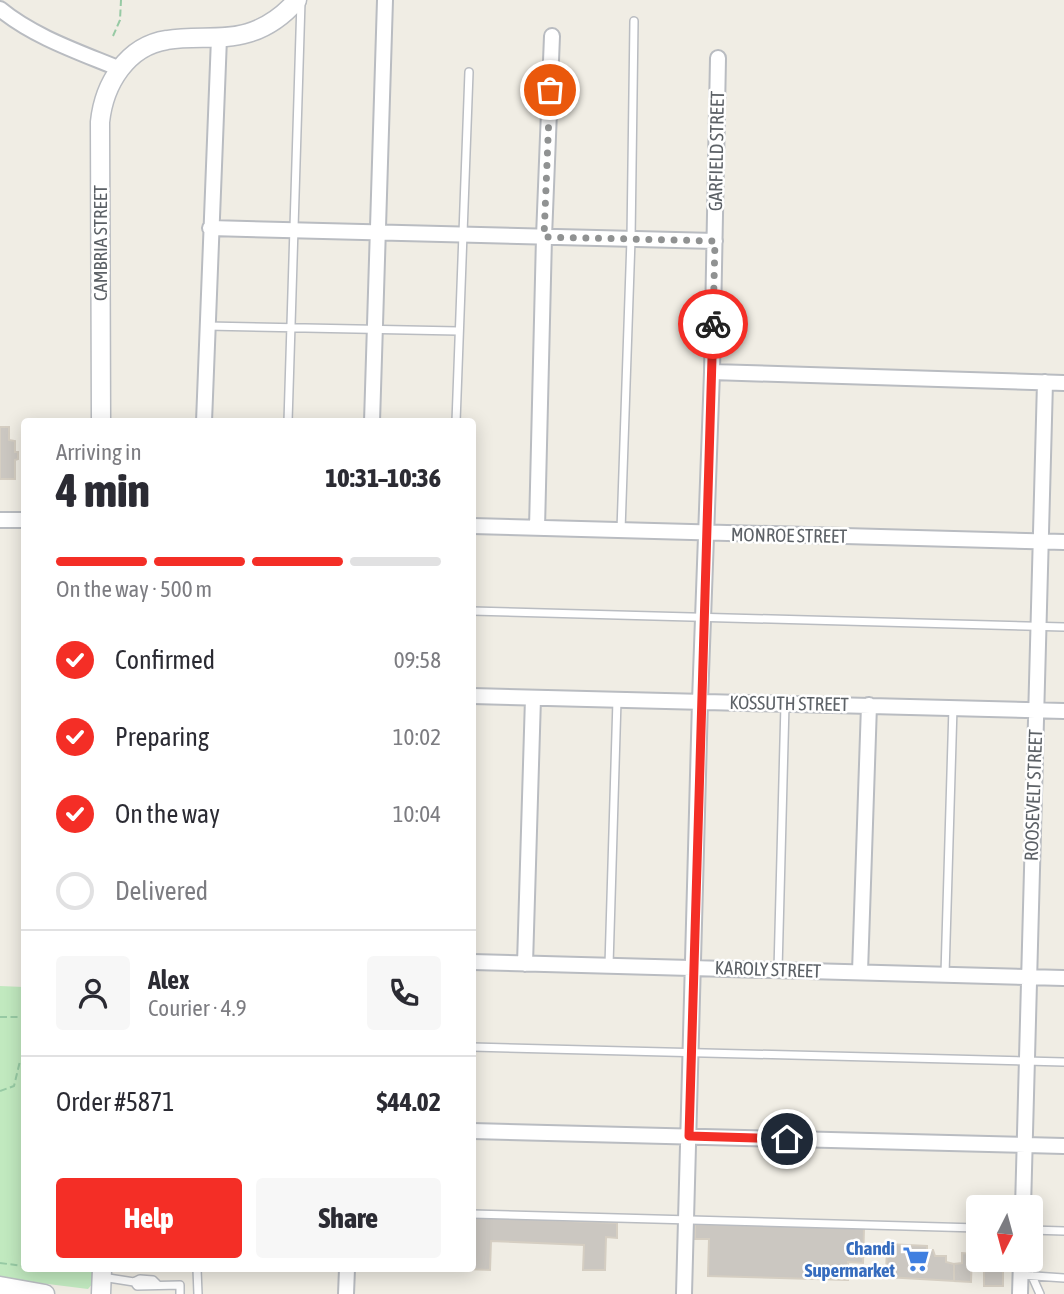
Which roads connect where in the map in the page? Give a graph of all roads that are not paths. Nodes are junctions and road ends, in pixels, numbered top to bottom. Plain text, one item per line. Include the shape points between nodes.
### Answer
1 (299, 0) edge
2 (385, 0) edge
3 (0, 9) edge
4 (635, 21) dead end
5 (552, 36) dead end
6 (219, 38) junction
7 (719, 58) dead end
8 (120, 69) junction
9 (469, 72) dead end
10 (210, 229) junction
11 (293, 231) junction
12 (378, 233) junction
13 (462, 236) junction
14 (544, 237) junction
15 (631, 239) junction
16 (715, 241) junction
17 (207, 326) junction
18 (290, 327) junction
19 (375, 328) junction
20 (458, 331) junction
21 (712, 372) junction
22 (1045, 382) junction
23 (1064, 383) edge
24 (101, 418) edge
25 (204, 418) edge
26 (288, 418) edge
27 (372, 418) edge
28 (456, 418) edge
29 (0, 520) edge
30 (21, 520) edge
31 (476, 526) edge
32 (537, 528) junction
33 (621, 530) junction
34 (706, 533) junction
35 (1040, 541) junction
36 (1064, 542) edge
37 (476, 611) edge
38 (703, 617) junction
39 (1038, 626) junction
40 (1064, 627) edge
41 (476, 696) edge
42 (533, 698) junction
43 (617, 700) junction
44 (700, 701) junction
45 (785, 703) junction
46 (869, 705) junction
47 (953, 707) junction
48 (1036, 710) junction
49 (1064, 711) edge
50 (476, 962) edge
51 (525, 964) junction
52 (609, 965) junction
53 (693, 967) junction
54 (778, 970) junction
55 (860, 972) junction
56 (945, 975) junction
57 (1028, 977) junction
58 (1064, 978) edge
59 (476, 1046) edge
60 (691, 1051) junction
61 (1026, 1061) junction
62 (1064, 1062) edge
63 (476, 1131) edge
64 (689, 1136) junction
65 (1024, 1144) junction
66 (1064, 1146) edge
67 (1023, 1195) edge
68 (476, 1214) edge
69 (687, 1219) junction
70 (966, 1228) edge
71 (1043, 1230) edge
72 (1064, 1231) edge
73 (197, 1272) edge
74 (347, 1272) edge
75 (1025, 1272) edge
76 (1026, 1276) junction
77 (1064, 1278) edge
78 (101, 1280) edge
79 (0, 1286) edge
80 (45, 1294) edge
81 (180, 1294) edge
82 (198, 1294) edge
83 (346, 1294) edge
84 (684, 1294) edge
85 (1020, 1294) edge
86 (1040, 1294) edge

1 - 6 street via 260,29
1 - 11 lane
2 - 12 street
3 - 8 street via 43,36
4 - 15 lane
5 - 14 street
6 - 8 street via 158,42 131,56
6 - 10 street
7 - 16 street, GARFIELD STREET
8 - 24 street, CAMBRIA STREET via 107,89 100,122
9 - 13 lane
10 - 11 street
10 - 17 street
11 - 12 street
11 - 18 lane
12 - 13 street
12 - 19 street
13 - 14 street
13 - 20 lane
14 - 15 street
14 - 32 street
15 - 16 street
15 - 33 lane
16 - 21 street, GARFIELD STREET
17 - 18 lane
17 - 25 street
18 - 19 lane
18 - 26 lane
19 - 20 lane
19 - 27 street
20 - 28 lane
21 - 22 street
21 - 34 street, GARFIELD STREET
22 - 23 street
22 - 35 street, ROOSEVELT STREET
29 - 30 street
31 - 32 street, MONROE STREET
32 - 33 street, MONROE STREET
33 - 34 street, MONROE STREET
34 - 35 street, MONROE STREET
34 - 38 street, GARFIELD STREET
35 - 36 street, MONROE STREET
35 - 39 street, ROOSEVELT STREET
37 - 38 lane
38 - 39 lane
38 - 44 street, GARFIELD STREET
39 - 40 lane
39 - 48 street, ROOSEVELT STREET
41 - 42 street, KOSSUTH STREET
42 - 43 street, KOSSUTH STREET
42 - 51 street
43 - 44 street, KOSSUTH STREET
43 - 52 lane
44 - 45 street, KOSSUTH STREET
44 - 53 street, GARFIELD STREET
45 - 46 street, KOSSUTH STREET
45 - 54 lane
46 - 47 street, KOSSUTH STREET
46 - 55 street
47 - 48 street, KOSSUTH STREET
47 - 56 lane
48 - 49 street, KOSSUTH STREET
48 - 57 street, ROOSEVELT STREET
50 - 51 street, KAROLY STREET
51 - 52 street, KAROLY STREET
52 - 53 street, KAROLY STREET
53 - 54 street, KAROLY STREET
53 - 60 street, GARFIELD STREET
54 - 55 street, KAROLY STREET
55 - 56 street, KAROLY STREET
56 - 57 street, KAROLY STREET
57 - 58 street, KAROLY STREET
57 - 61 street, ROOSEVELT STREET
59 - 60 lane
60 - 61 lane
60 - 64 street, GARFIELD STREET
61 - 62 lane
61 - 65 street, ROOSEVELT STREET
63 - 64 street
64 - 65 street
64 - 69 street, GARFIELD STREET
65 - 66 street
65 - 67 street, ROOSEVELT STREET
68 - 69 lane
69 - 70 lane
69 - 84 street, GARFIELD STREET
71 - 72 lane
73 - 82 lane
74 - 83 street
75 - 76 street
76 - 77 lane
76 - 85 street
76 - 86 lane
78 - 81 lane via 137,1286 180,1285
79 - 80 street

